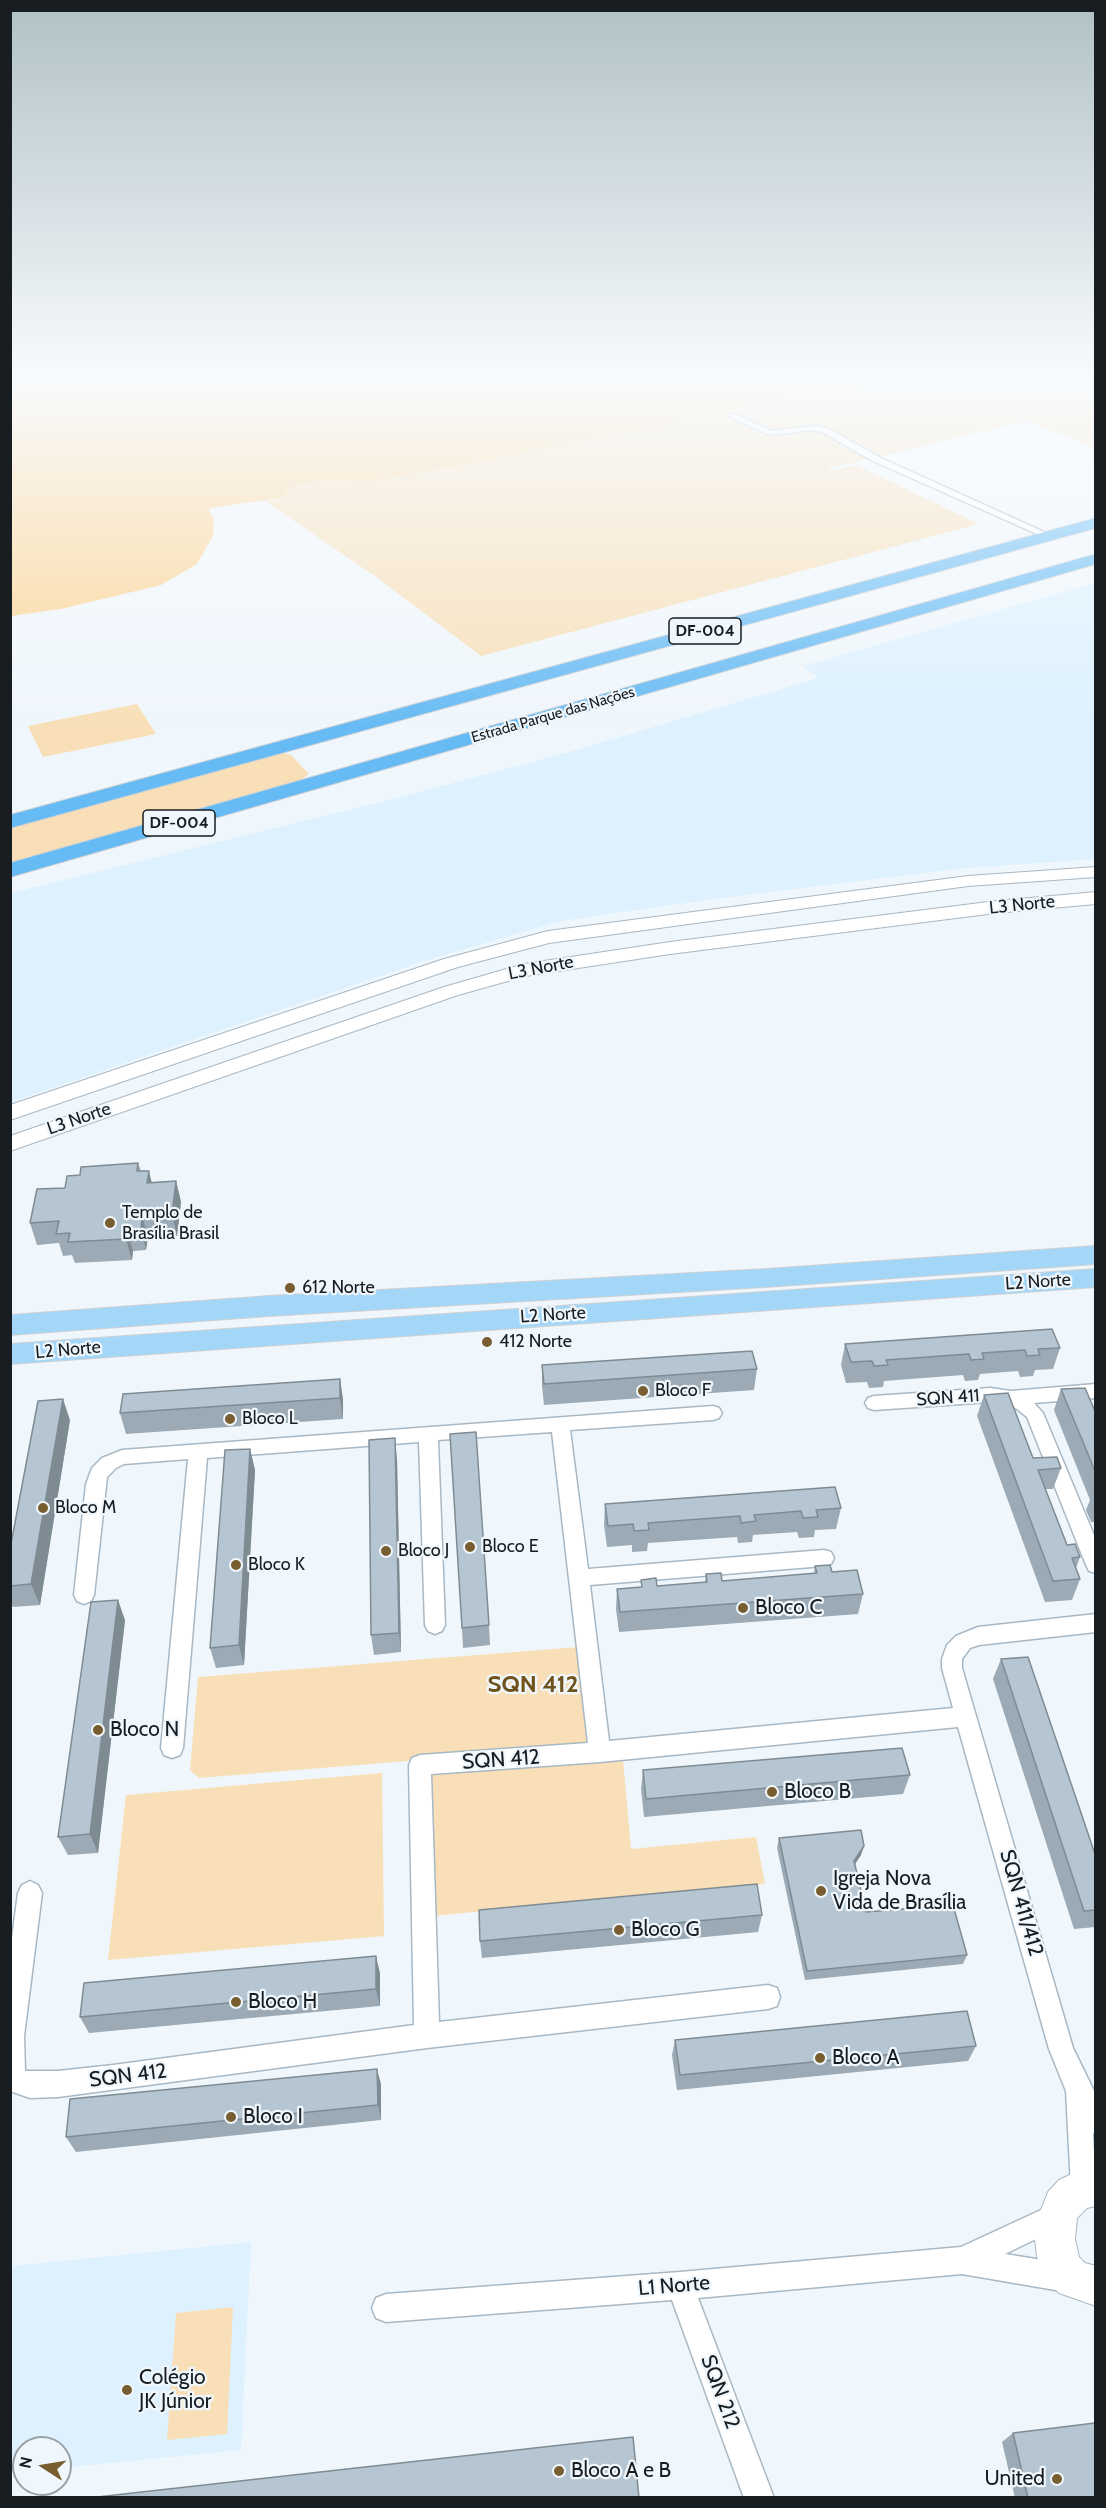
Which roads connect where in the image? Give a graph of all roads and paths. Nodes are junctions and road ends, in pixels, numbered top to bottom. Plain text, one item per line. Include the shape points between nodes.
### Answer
1 (952, 493) edge
2 (1095, 523) edge
3 (1049, 536) junction
4 (1095, 559) edge
5 (292, 744) junction
6 (330, 761) junction
7 (10, 822) edge
8 (10, 870) edge
9 (1095, 872) edge
10 (1095, 898) edge
11 (664, 920) junction
12 (670, 948) junction
13 (10, 1113) edge
14 (10, 1144) edge
15 (1095, 1255) edge
16 (925, 1278) junction
17 (1095, 1278) edge
18 (130, 1317) junction
19 (10, 1325) edge
20 (125, 1345) junction
21 (10, 1354) edge
22 (1095, 1390) edge
23 (1011, 1398) junction
24 (874, 1403) dead end
25 (713, 1413) dead end
26 (560, 1424) junction
27 (428, 1433) junction
28 (198, 1452) junction
29 (824, 1558) dead end
30 (1095, 1565) edge
31 (578, 1578) junction
32 (84, 1595) dead end
33 (1095, 1623) edge
34 (435, 1625) dead end
35 (967, 1716) junction
36 (172, 1748) dead end
37 (600, 1752) junction
38 (30, 1893) dead end
39 (768, 1997) dead end
40 (427, 2036) junction
41 (1078, 2089) junction
42 (1095, 2121) edge
43 (1090, 2187) edge
44 (1058, 2215) junction
45 (962, 2260) junction
46 (1084, 2283) edge
47 (680, 2286) junction
48 (386, 2308) dead end
49 (759, 2498) edge

1 - 3 street
2 - 3 highway, Estrada Parque das Nações / DF-004
3 - 6 highway, Estrada Parque das Nações / DF-004
4 - 6 highway, Estrada Parque das Nações / DF-004
5 - 6 highway, Estrada Parque das Nações / DF-004
5 - 6 highway
5 - 7 highway, Estrada Parque das Nações / DF-004
6 - 8 highway, Estrada Parque das Nações / DF-004
9 - 11 main road, L3 Norte via 968,881
10 - 12 main road, L3 Norte
11 - 12 main road via 643,930 641,937 653,945
11 - 13 main road, L3 Norte via 548,937 488,952
12 - 14 main road, L3 Norte via 559,963 485,980
15 - 16 main road, L2 Norte
16 - 17 main road, L2 Norte
16 - 18 main road, L2 Norte via 269,1306
16 - 20 main road, L2 Norte
18 - 19 main road, L2 Norte
18 - 20 main road via 133,1326
20 - 21 main road, L2 Norte
22 - 23 street, SQN 411
23 - 24 street, SQN 411 via 990,1395
23 - 30 street via 1034,1413
25 - 26 street
26 - 27 street
26 - 31 street
27 - 28 street
27 - 34 street
28 - 32 street via 122,1457 99,1473
28 - 36 street
29 - 31 street
31 - 37 street
33 - 35 street via 978,1636 963,1642 952,1659
35 - 37 street, SQN 412
35 - 41 street, SQN 411/412 via 1061,2049
37 - 40 street, SQN 412 via 420,1766
38 - 40 street, SQN 412 via 12,2036 12,2070 17,2081 40,2084 113,2078
39 - 40 street, SQN 412
41 - 42 street, SQN 411/412
41 - 43 street, SQN 411/412
43 - 44 main road via 1072,2194
44 - 45 street, L1 Norte
44 - 46 main road via 1054,2239 1057,2257 1065,2271
45 - 46 street, L1 Norte
45 - 47 street, L1 Norte
47 - 48 street, L1 Norte
47 - 49 street, SQN 212

